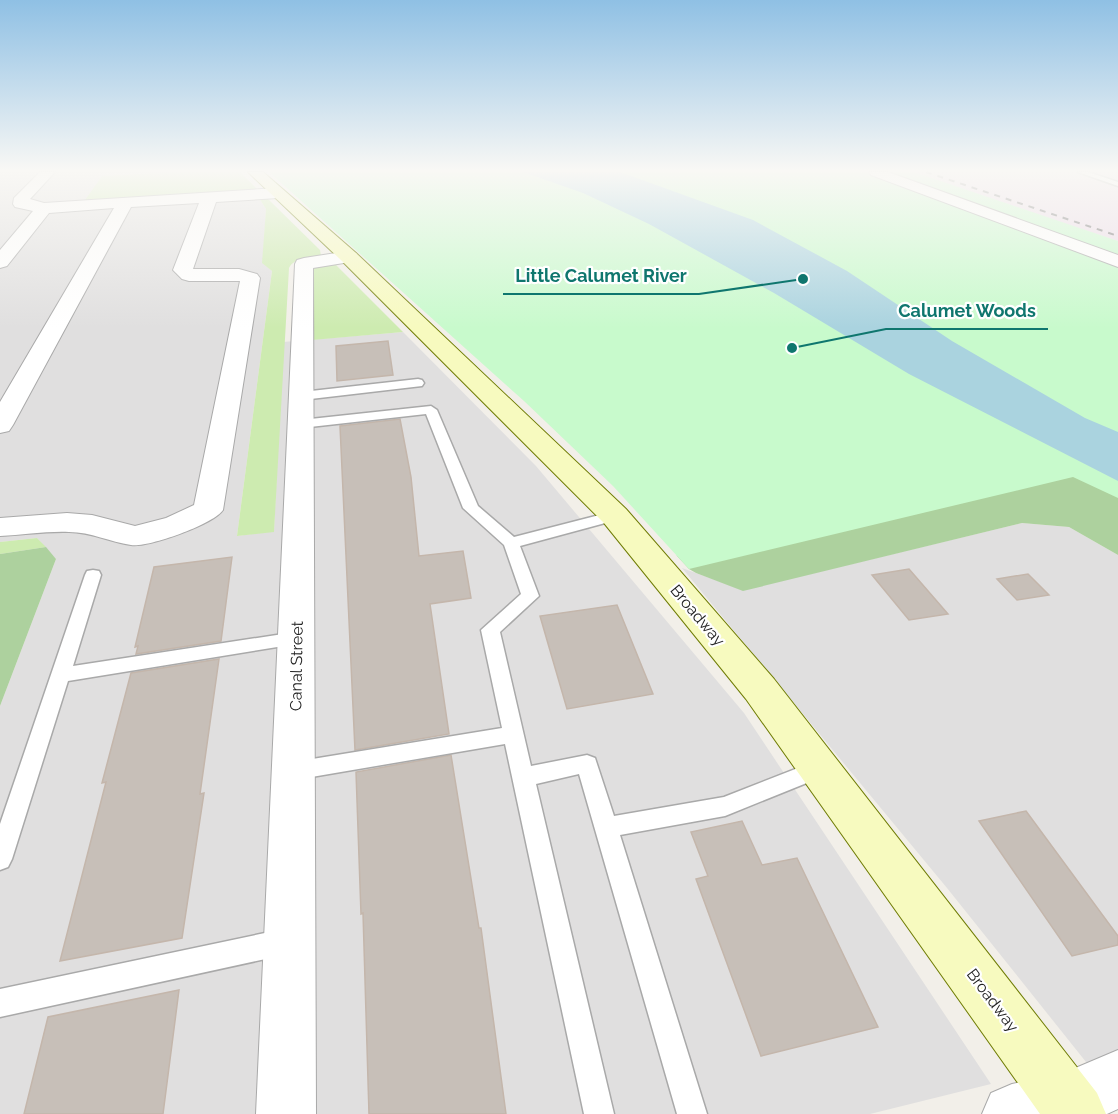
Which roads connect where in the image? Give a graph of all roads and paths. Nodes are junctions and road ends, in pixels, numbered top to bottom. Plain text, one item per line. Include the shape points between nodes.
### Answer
1 (31, 224) edge
2 (113, 224) edge
3 (200, 224) edge
4 (312, 224) edge
5 (1017, 224) edge
6 (348, 257) junction
7 (1118, 261) edge
8 (0, 262) edge
9 (418, 383) dead end
10 (301, 410) junction
11 (4, 413) edge
12 (615, 516) junction
13 (0, 527) edge
14 (511, 543) junction
15 (93, 575) dead end
16 (296, 638) junction
17 (59, 675) junction
18 (514, 734) junction
19 (821, 768) junction
20 (294, 771) junction
21 (524, 777) junction
22 (607, 827) junction
23 (0, 859) edge
24 (290, 941) junction
25 (0, 1003) edge
26 (1087, 1098) edge
27 (286, 1114) edge
28 (599, 1114) edge
29 (692, 1114) edge
30 (1012, 1114) edge

1 - 8 street
2 - 11 street
3 - 13 street via 183,270 189,275 250,278 208,510 177,525 134,536 92,524 67,522
4 - 6 street, Broadway
5 - 7 street
6 - 10 street, Canal Street via 304,264
6 - 12 street, Broadway
9 - 10 lane
10 - 14 lane via 431,410 471,508
10 - 16 street, Canal Street
12 - 14 lane
12 - 19 street, Broadway
14 - 18 lane via 530,596 490,630
15 - 17 lane
16 - 17 lane
16 - 20 street, Canal Street
17 - 23 lane
18 - 20 lane
18 - 21 lane
19 - 22 lane via 725,806
19 - 26 street, Broadway
20 - 24 street, Canal Street
21 - 22 lane via 587,764
21 - 28 lane
22 - 29 lane
24 - 25 lane
24 - 27 street, Canal Street
26 - 30 street

